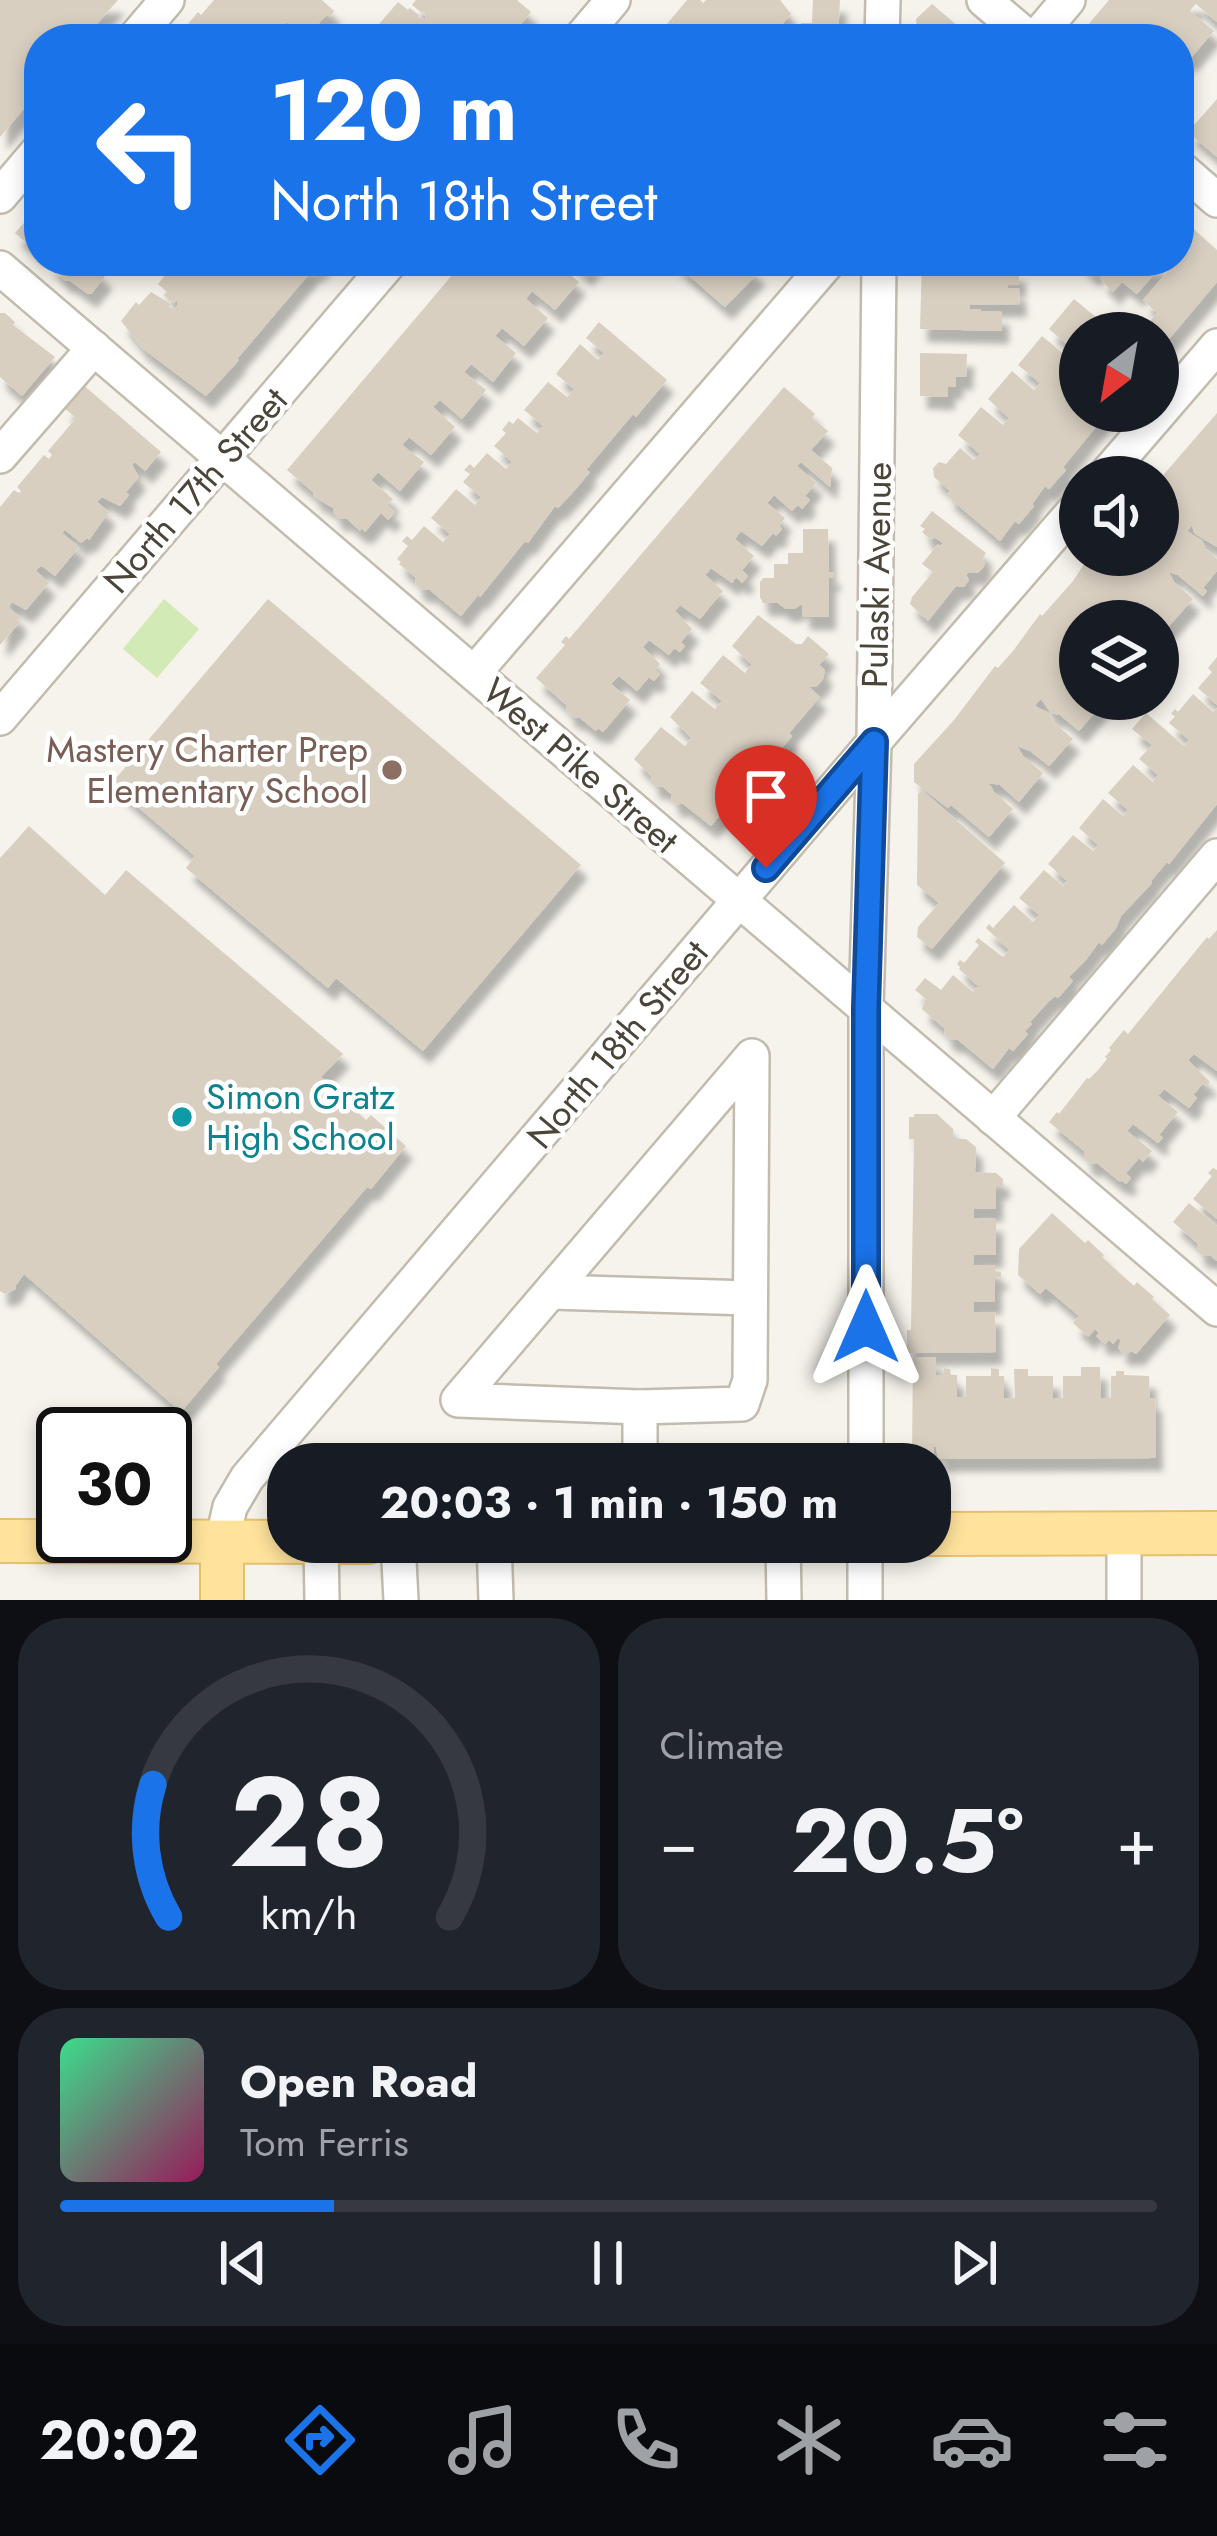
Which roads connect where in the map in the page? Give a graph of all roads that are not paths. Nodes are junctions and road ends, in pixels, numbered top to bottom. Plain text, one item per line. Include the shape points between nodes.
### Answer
1 (167, 0) edge
2 (614, 0) edge
3 (984, 0) edge
4 (1068, 0) edge
5 (147, 24) edge
6 (593, 24) edge
7 (1014, 24) edge
8 (1046, 24) edge
9 (24, 168) edge
10 (1194, 180) edge
11 (0, 196) edge
12 (1217, 200) edge
13 (0, 268) edge
14 (378, 276) edge
15 (816, 276) edge
16 (879, 276) edge
17 (1217, 346) edge
18 (94, 348) junction
19 (0, 456) edge
20 (1122, 456) edge
21 (223, 458) junction
22 (1059, 528) edge
23 (474, 673) junction
24 (0, 718) edge
25 (874, 742) junction
26 (1217, 856) edge
27 (739, 900) junction
28 (866, 1008) junction
29 (993, 1118) junction
30 (551, 1292) junction
31 (751, 1298) junction
32 (1217, 1309) edge
33 (640, 1407) junction
34 (640, 1443) edge
35 (866, 1443) edge
36 (1124, 1533) junction
37 (951, 1534) edge
38 (1217, 1534) edge
39 (0, 1541) edge
40 (222, 1541) junction
41 (267, 1542) edge
42 (321, 1563) edge
43 (399, 1563) edge
44 (495, 1563) edge
45 (783, 1563) edge
46 (866, 1563) edge
47 (222, 1600) edge
48 (322, 1600) edge
49 (401, 1600) edge
50 (496, 1600) edge
51 (784, 1600) edge
52 (865, 1600) edge
53 (1124, 1600) edge

1 - 5 street
2 - 6 street
3 - 7 street
4 - 8 street
9 - 11 street
10 - 12 street
13 - 18 street, West Pike Street
14 - 21 street, North 17th Street
15 - 23 street
16 - 25 street, Pulaski Avenue
17 - 20 street
18 - 19 street
18 - 21 street, West Pike Street
21 - 23 street, West Pike Street
21 - 24 street, North 17th Street
22 - 25 street, North 18th Street
23 - 27 street, West Pike Street
25 - 27 street, North 18th Street
25 - 28 street, Pulaski Avenue
26 - 29 street
27 - 28 street, West Pike Street
27 - 40 street, North 18th Street via 248,1478
28 - 29 street, West Pike Street
28 - 35 street, Pulaski Avenue
29 - 32 street, West Pike Street
30 - 31 street
30 - 31 street via 752,1056
30 - 33 street via 458,1400
31 - 33 street via 742,1404
33 - 34 street
36 - 37 main road
36 - 38 main road
36 - 53 street
39 - 40 main road
40 - 41 main road
40 - 47 main road
42 - 48 street
43 - 49 street
44 - 50 street
45 - 51 street
46 - 52 street

